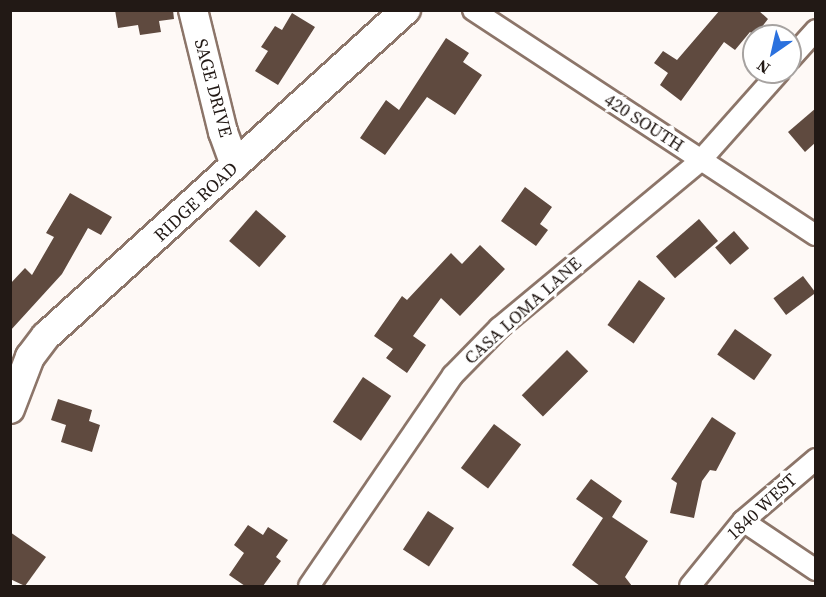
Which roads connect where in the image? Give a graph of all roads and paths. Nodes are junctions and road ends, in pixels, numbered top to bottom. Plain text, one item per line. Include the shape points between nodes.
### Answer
1 (193, 10) edge
2 (406, 10) edge
3 (472, 10) edge
4 (816, 30) edge
5 (802, 46) edge
6 (768, 84) edge
7 (701, 160) junction
8 (235, 165) junction
9 (816, 236) edge
10 (10, 410) edge
11 (816, 459) edge
12 (743, 521) junction
13 (816, 570) edge
14 (309, 586) edge
15 (690, 586) edge

1 - 8 street, SAGE DRIVE
2 - 8 street, RIDGE ROAD
3 - 7 street, 420 SOUTH
4 - 5 street
6 - 7 street, CASA LOMA LANE
7 - 9 street, 420 SOUTH
7 - 14 street, CASA LOMA LANE via 499,328 453,375
8 - 10 street, RIDGE ROAD via 46,336 30,357
11 - 12 street, 1840 WEST
12 - 13 street
12 - 15 street, 1840 WEST

